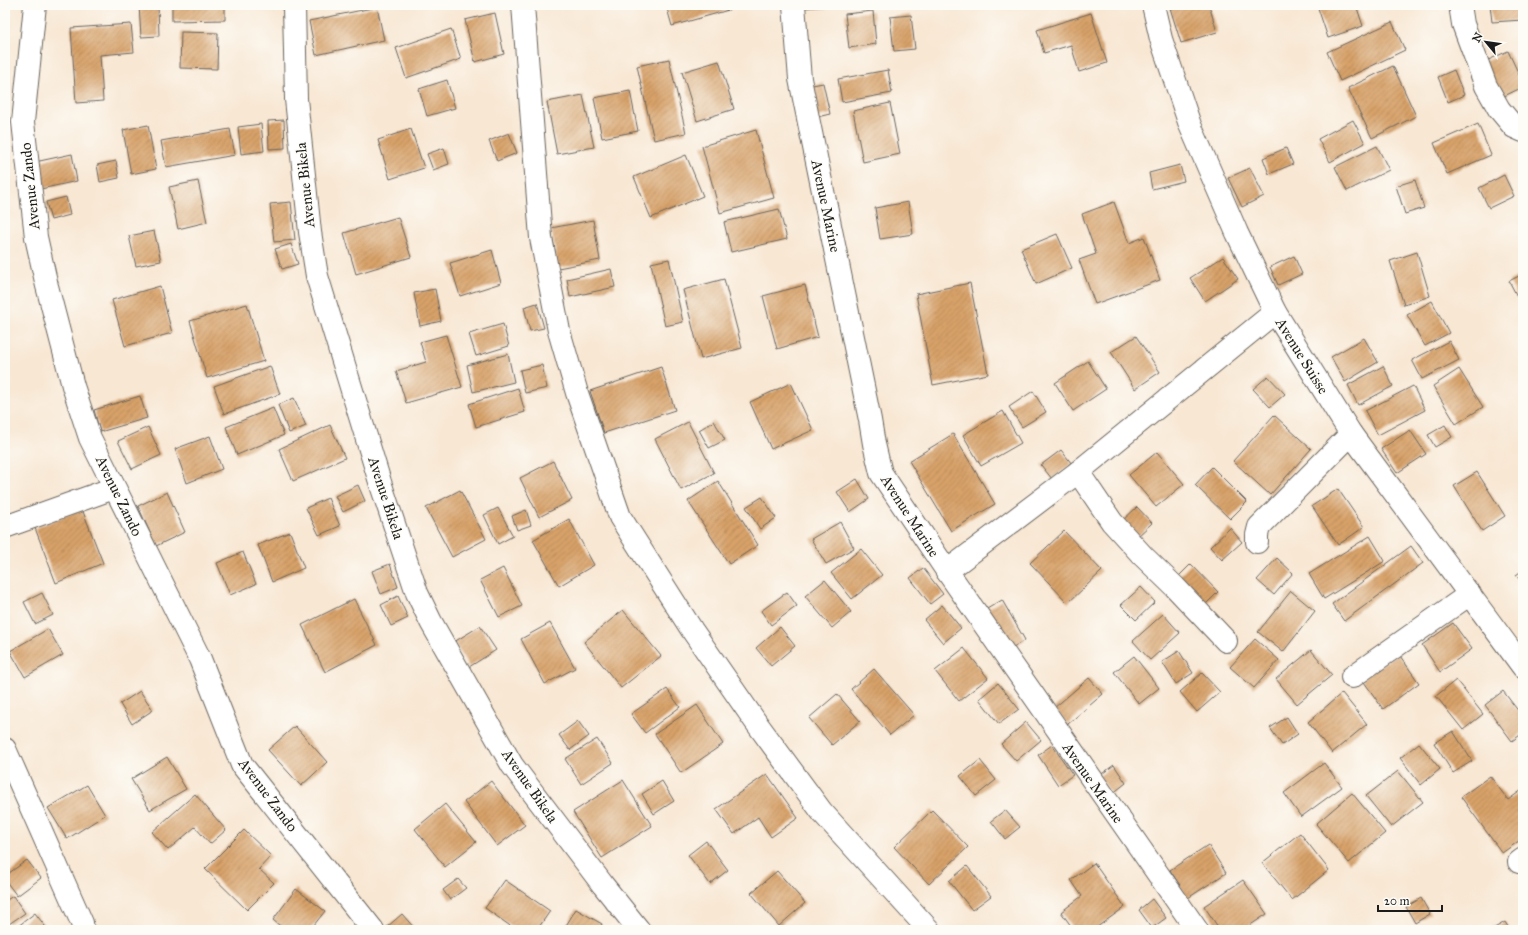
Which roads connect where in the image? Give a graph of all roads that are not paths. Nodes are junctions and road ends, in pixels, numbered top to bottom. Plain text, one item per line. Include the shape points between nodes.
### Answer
1 (35, 5) edge
2 (294, 5) edge
3 (523, 5) edge
4 (794, 5) edge
5 (1153, 5) edge
6 (1460, 5) edge
7 (1523, 131) edge
8 (1275, 312) junction
9 (1351, 434) junction
10 (1078, 472) junction
11 (114, 488) junction
12 (5, 527) edge
13 (1257, 542) dead end
14 (947, 571) junction
15 (1470, 594) junction
16 (1226, 641) dead end
17 (1523, 667) edge
18 (1352, 677) dead end
19 (5, 749) edge
20 (82, 930) edge
21 (372, 930) edge
22 (639, 930) edge
23 (930, 930) edge
24 (1197, 930) edge

1 - 11 street, Avenue Zando via 23,122 36,237 73,386 90,438
2 - 22 street, Avenue Bikela via 296,99 317,276 417,593 512,765
3 - 23 street via 541,238 559,330 577,393 620,517 692,630 822,812
4 - 14 street, Avenue Marine via 800,79 879,466 881,473
5 - 8 street, Avenue Suisse via 1161,40 1190,124 1237,233
6 - 7 street via 1463,24 1486,86 1499,109 1514,127
8 - 9 street, Avenue Suisse
8 - 10 street
9 - 13 street via 1259,528
9 - 15 street, Avenue Suisse
10 - 14 street
10 - 16 street via 1112,522
11 - 12 street
11 - 21 street, Avenue Zando via 200,659 242,765
14 - 24 street, Avenue Marine
15 - 17 street, Avenue Suisse
15 - 18 street
19 - 20 street via 82,923

